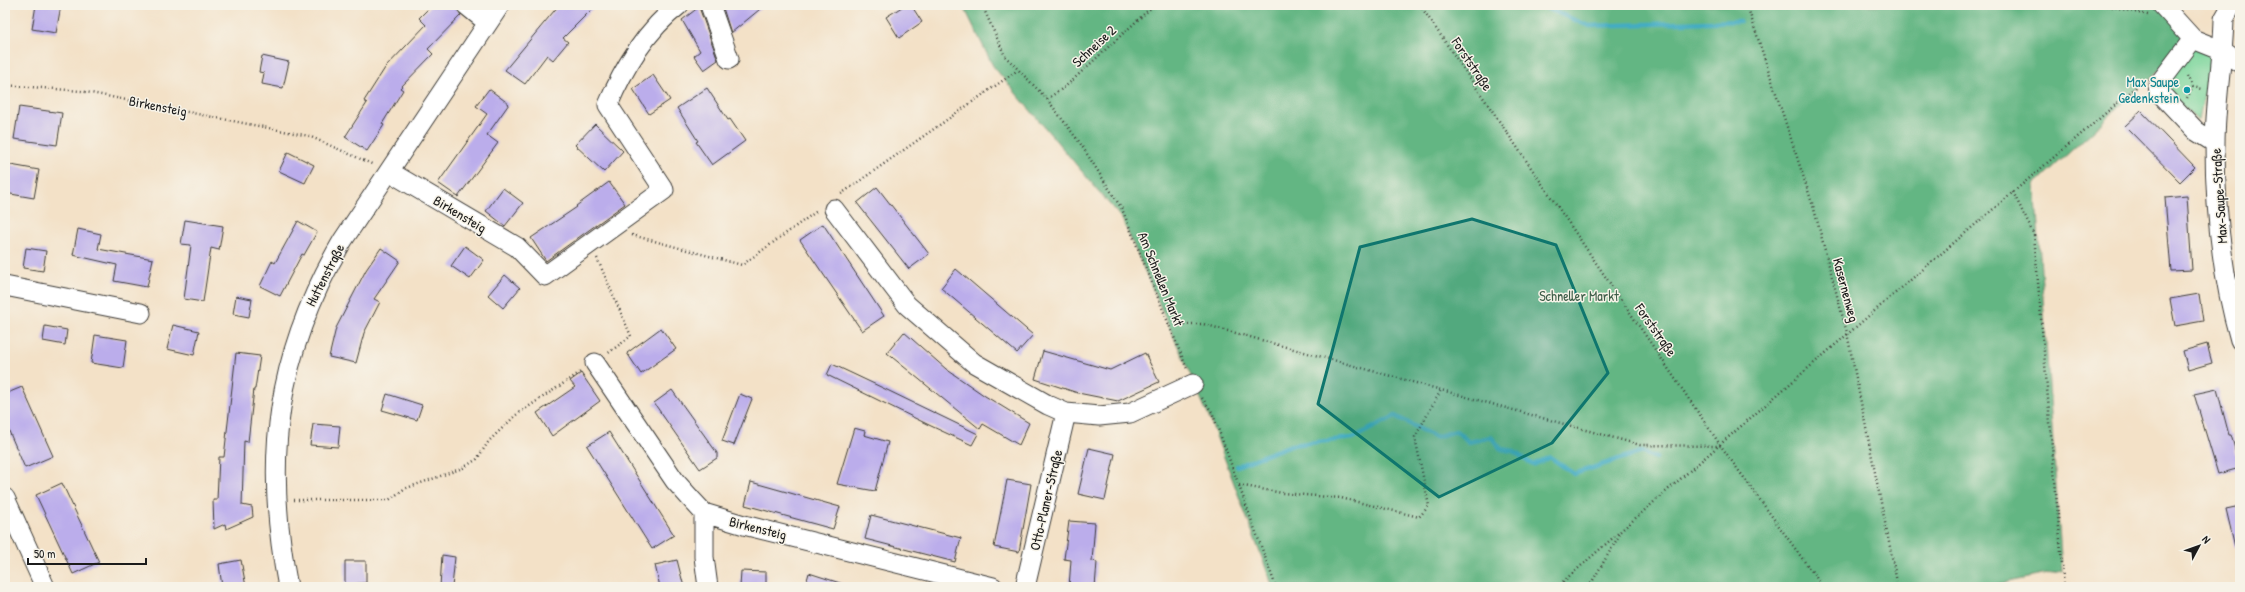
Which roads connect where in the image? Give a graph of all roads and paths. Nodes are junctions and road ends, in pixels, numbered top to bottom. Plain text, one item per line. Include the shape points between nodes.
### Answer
1 (466, 5) edge
2 (500, 5) edge
3 (679, 5) edge
4 (710, 5) edge
5 (982, 5) edge
6 (1154, 5) edge
7 (1420, 5) edge
8 (1747, 5) edge
9 (2104, 5) edge
10 (2232, 5) edge
11 (2156, 10) edge
12 (488, 23) junction
13 (2193, 39) junction
14 (2232, 48) edge
15 (729, 59) dead end
16 (2178, 60) junction
17 (2240, 63) edge
18 (1018, 70) junction
19 (2145, 80) dead end
20 (5, 85) edge
21 (2207, 90) dead end
22 (1047, 99) junction
23 (2215, 143) junction
24 (390, 172) junction
25 (2013, 192) junction
26 (831, 205) junction
27 (629, 234) dead end
28 (590, 243) junction
29 (5, 286) edge
30 (141, 313) dead end
31 (1168, 324) junction
32 (1847, 333) junction
33 (2240, 340) edge
34 (595, 363) junction
35 (1193, 384) junction
36 (1441, 390) junction
37 (1066, 413) junction
38 (1721, 446) junction
39 (1238, 485) junction
40 (5, 498) edge
41 (276, 499) junction
42 (704, 513) junction
43 (1621, 531) junction
44 (45, 587) edge
45 (288, 587) edge
46 (708, 587) edge
47 (993, 587) edge
48 (1025, 587) edge
49 (1276, 587) edge
50 (1557, 587) edge
51 (1589, 587) edge
52 (1823, 587) edge
53 (1898, 587) edge
54 (2064, 587) edge

1 - 12 street
2 - 12 street, Huttenstraße
3 - 28 street, Birkensteig via 664,16 640,48 619,79 608,105 664,190
4 - 15 street
5 - 18 path, Am Schnellen Markt via 1005,56
6 - 22 path, Schneise 2 via 1065,87
7 - 38 path, Forststraße
8 - 32 path, Kasernenweg via 1814,209
9 - 11 path
10 - 14 street, Max-Saupe-Straße via 2224,20
11 - 13 street
12 - 24 street, Huttenstraße
13 - 14 street
13 - 16 street
14 - 17 street
14 - 23 street, Max-Saupe-Straße
16 - 21 path via 2193,88
16 - 23 street via 2158,85 2159,92 2196,131
18 - 22 path, Am Schnellen Markt
18 - 26 path
19 - 25 path
20 - 24 path, Birkensteig via 81,91 309,136
22 - 31 path, Am Schnellen Markt via 1080,143 1122,209
23 - 33 street, Max-Saupe-Straße via 2216,197 2228,289
24 - 28 street, Birkensteig via 516,247 545,276
24 - 41 street, Huttenstraße via 343,240 321,278 304,316 291,355 277,432
25 - 32 path
25 - 54 path via 2034,235
26 - 27 path via 742,264
26 - 37 street via 907,305 974,363
28 - 34 path via 631,336
29 - 30 street
31 - 35 path, Am Schnellen Markt
31 - 36 path via 1203,324
32 - 38 path
32 - 53 path, Kasernenweg
34 - 41 path via 516,415 490,441 477,459 463,468 404,489 389,500
34 - 42 street via 674,481
35 - 37 street via 1130,413 1099,416
35 - 39 path, Am Schnellen Markt via 1212,412
36 - 38 path via 1640,445
36 - 39 path via 1416,437 1429,506 1419,517 1341,498 1282,493
37 - 48 street, Otto-Planer-Straße
38 - 43 path
38 - 52 path, Forststraße
39 - 49 path, Am Schnellen Markt
40 - 44 street
41 - 45 street, Huttenstraße
42 - 46 street via 704,556
42 - 47 street, Birkensteig
43 - 50 path
43 - 51 path

